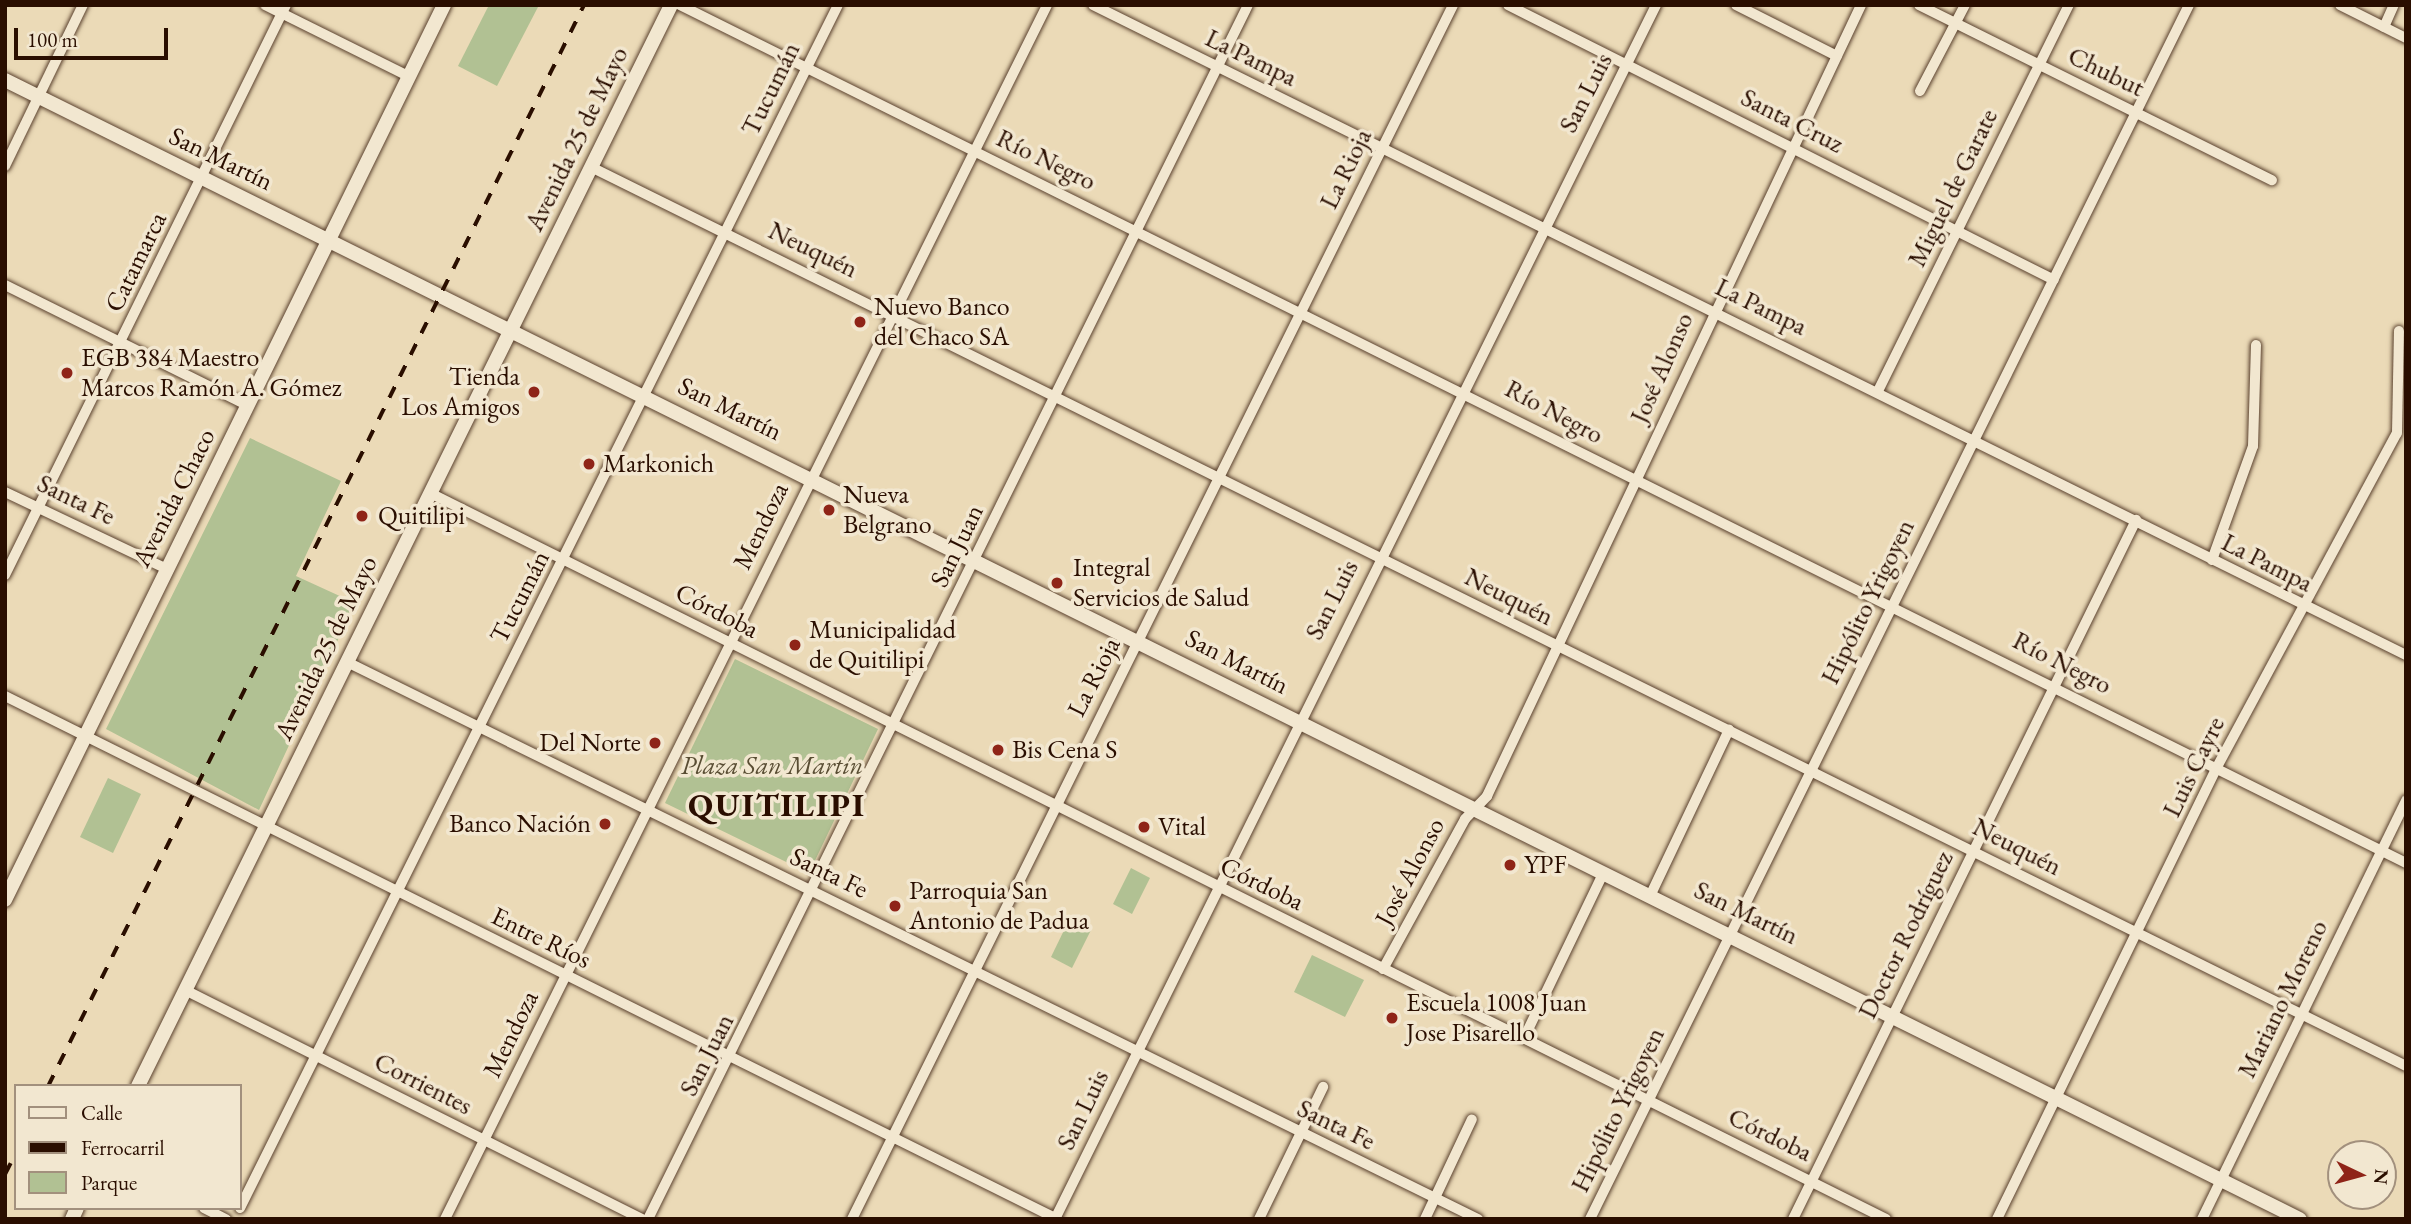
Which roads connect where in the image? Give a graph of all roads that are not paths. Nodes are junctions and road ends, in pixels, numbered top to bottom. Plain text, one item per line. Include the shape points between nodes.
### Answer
1 (83, 5) edge
2 (265, 5) edge
3 (444, 5) edge
4 (671, 5) edge
5 (680, 5) edge
6 (838, 5) edge
7 (1047, 5) edge
8 (1093, 5) edge
9 (1248, 5) edge
10 (1453, 5) edge
11 (1508, 5) edge
12 (1656, 5) edge
13 (1736, 5) edge
14 (1861, 5) edge
15 (1919, 5) edge
16 (1965, 5) edge
17 (2069, 5) edge
18 (2189, 5) edge
19 (2340, 5) edge
20 (2394, 5) edge
21 (284, 10) edge
22 (1956, 24) junction
23 (2384, 27) junction
24 (2406, 38) edge
25 (1837, 56) junction
26 (1627, 62) junction
27 (2039, 64) junction
28 (1218, 66) junction
29 (807, 68) junction
30 (410, 77) junction
31 (5, 79) edge
32 (1920, 91) dead end
33 (39, 96) junction
34 (2135, 112) junction
35 (1792, 146) junction
36 (1382, 148) junction
37 (974, 150) junction
38 (5, 166) edge
39 (591, 167) junction
40 (202, 177) junction
41 (2272, 180) dead end
42 (1545, 227) junction
43 (1136, 230) junction
44 (1957, 231) junction
45 (726, 233) junction
46 (330, 239) junction
47 (2054, 280) junction
48 (5, 285) edge
49 (1713, 309) junction
50 (1301, 312) junction
51 (891, 314) junction
52 (511, 328) junction
53 (2399, 331) dead end
54 (121, 344) junction
55 (2256, 345) dead end
56 (1463, 390) junction
57 (1878, 391) junction
58 (646, 395) junction
59 (1057, 396) junction
60 (247, 405) junction
61 (1973, 441) junction
62 (810, 476) junction
63 (1218, 478) junction
64 (1637, 481) junction
65 (5, 492) edge
66 (430, 493) junction
67 (38, 507) junction
68 (2136, 520) junction
69 (1379, 557) junction
70 (564, 560) junction
71 (2212, 560) junction
72 (975, 561) junction
73 (165, 568) junction
74 (5, 575) edge
75 (1893, 604) junction
76 (2301, 606) junction
77 (1138, 640) junction
78 (729, 642) junction
79 (1559, 648) junction
80 (2406, 655) edge
81 (347, 662) junction
82 (2055, 684) junction
83 (5, 696) edge
84 (1297, 720) junction
85 (894, 725) junction
86 (480, 727) junction
87 (1729, 730) junction
88 (86, 736) junction
89 (2217, 767) junction
90 (1811, 769) junction
91 (2406, 800) edge
92 (1055, 804) junction
93 (647, 809) junction
94 (1475, 809) junction
95 (265, 827) junction
96 (1973, 849) junction
97 (2383, 851) junction
98 (2406, 863) edge
99 (1604, 872) junction
100 (1219, 888) junction
101 (813, 890) junction
102 (398, 892) junction
103 (1651, 894) junction
104 (5, 900) edge
105 (1731, 933) junction
106 (2138, 934) junction
107 (1383, 969) junction
108 (974, 970) junction
109 (565, 975) junction
110 (184, 990) junction
111 (2300, 1012) junction
112 (1894, 1013) junction
113 (1524, 1038) junction
114 (1138, 1051) junction
115 (316, 1056) junction
116 (732, 1058) junction
117 (2406, 1066) edge
118 (139, 1084) edge
119 (1323, 1087) dead end
120 (2057, 1098) junction
121 (1648, 1100) junction
122 (1472, 1119) dead end
123 (1300, 1134) junction
124 (891, 1139) junction
125 (484, 1140) junction
126 (2220, 1179) junction
127 (1811, 1181) junction
128 (1436, 1198) junction
129 (242, 1204) edge
130 (208, 1210) edge
131 (226, 1219) edge
132 (445, 1219) edge
133 (642, 1219) edge
134 (648, 1219) edge
135 (852, 1219) edge
136 (1056, 1219) edge
137 (1259, 1219) edge
138 (1425, 1219) edge
139 (1478, 1219) edge
140 (1590, 1219) edge
141 (1793, 1219) edge
142 (1886, 1219) edge
143 (1997, 1219) edge
144 (2202, 1219) edge
145 (2300, 1219) edge

1 - 33 street
2 - 21 street
3 - 30 street, Avenida Chaco
4 - 39 street, Avenida 25 de Mayo
5 - 29 street, Río Negro
6 - 29 street, Tucumán
7 - 37 street, Mendoza
8 - 28 street, La Pampa
9 - 28 street, San Juan
10 - 36 street, La Rioja
11 - 26 street, Santa Cruz
12 - 26 street, San Luis
13 - 25 street
14 - 25 street, José Alonso
15 - 22 street, Chubut
16 - 22 street
17 - 27 street, Miguel de Garate
18 - 34 street, Hipólito Yrigoyen
19 - 23 street
20 - 23 street
21 - 30 street
21 - 40 street, Catamarca
22 - 27 street, Chubut
22 - 32 street
23 - 24 street
25 - 35 street, José Alonso
26 - 35 street, Santa Cruz
26 - 42 street, San Luis
27 - 34 street, Chubut
27 - 44 street, Miguel de Garate
28 - 36 street, La Pampa
28 - 43 street, San Juan
29 - 37 street, Río Negro
29 - 45 street, Tucumán
30 - 46 street, Avenida Chaco
31 - 33 street, San Martín
33 - 38 street
33 - 40 street, San Martín
34 - 41 street, Chubut
34 - 47 street, Hipólito Yrigoyen
35 - 44 street, Santa Cruz
35 - 49 street, José Alonso
36 - 42 street, La Pampa
36 - 50 street, La Rioja
37 - 43 street, Río Negro
37 - 51 street, Mendoza
39 - 45 street, Neuquén
39 - 52 street, Avenida 25 de Mayo
40 - 46 street, San Martín
40 - 54 street, Catamarca
42 - 49 street, La Pampa
42 - 56 street, San Luis
43 - 50 street, Río Negro
43 - 59 street, San Juan
44 - 47 street, Santa Cruz
44 - 57 street, Miguel de Garate
45 - 51 street, Neuquén
45 - 58 street, Tucumán
46 - 52 street, San Martín
46 - 60 street, Avenida Chaco
47 - 61 street, Hipólito Yrigoyen
48 - 54 street
49 - 57 street, La Pampa
49 - 64 street, José Alonso
50 - 56 street, Río Negro
50 - 63 street, La Rioja
51 - 59 street, Neuquén
51 - 62 street, Mendoza
52 - 58 street, San Martín
52 - 66 street, Avenida 25 de Mayo
53 - 76 street, Luis Cayre via 2397,433
54 - 60 street
54 - 67 street, Catamarca
55 - 71 street via 2253,446
56 - 64 street, Río Negro
56 - 69 street, San Luis
57 - 61 street, La Pampa
58 - 62 street, San Martín
58 - 70 street, Tucumán
59 - 63 street, Neuquén
59 - 72 street, San Juan
60 - 73 street, Avenida Chaco
61 - 68 street, La Pampa
61 - 75 street, Hipólito Yrigoyen
62 - 72 street, San Martín
62 - 78 street, Mendoza
63 - 69 street, Neuquén
63 - 77 street, La Rioja
64 - 75 street, Río Negro
64 - 79 street, José Alonso
65 - 67 street, Santa Fe
66 - 70 street, Córdoba
66 - 81 street, Avenida 25 de Mayo
67 - 73 street, Santa Fe
67 - 74 street, Catamarca
68 - 71 street, La Pampa
68 - 82 street, Doctor Rodríguez
69 - 79 street, Neuquén
69 - 84 street, San Luis
70 - 78 street, Córdoba
70 - 86 street, Tucumán
71 - 76 street, La Pampa
72 - 77 street, San Martín
72 - 85 street, San Juan
73 - 88 street, Avenida Chaco
75 - 82 street, Río Negro
75 - 90 street, Hipólito Yrigoyen
76 - 80 street, La Pampa
76 - 89 street, Luis Cayre
77 - 84 street, San Martín
77 - 92 street, La Rioja
78 - 85 street, Córdoba
78 - 93 street, Mendoza
79 - 87 street, Neuquén
79 - 94 street, José Alonso via 1487,796
81 - 86 street, Santa Fe
81 - 95 street, Avenida 25 de Mayo
82 - 89 street, Río Negro
82 - 96 street, Doctor Rodríguez
83 - 88 street, Entre Ríos
84 - 94 street, San Martín
84 - 100 street, San Luis
85 - 92 street, Córdoba
85 - 101 street, San Juan
86 - 93 street, Santa Fe
86 - 102 street, Tucumán
87 - 90 street, Neuquén
87 - 103 street
88 - 95 street, Entre Ríos
88 - 104 street, Avenida Chaco
89 - 97 street, Río Negro
89 - 106 street, Luis Cayre
90 - 96 street, Neuquén
90 - 105 street, Hipólito Yrigoyen
91 - 97 street, Mariano Moreno
92 - 100 street, Córdoba
92 - 108 street, La Rioja
93 - 101 street, Santa Fe
93 - 109 street, Mendoza
94 - 99 street, San Martín
94 - 107 street, José Alonso
95 - 102 street, Entre Ríos
95 - 110 street, Avenida 25 de Mayo
96 - 106 street, Neuquén
96 - 112 street, Doctor Rodríguez
97 - 98 street, Río Negro
97 - 111 street, Mariano Moreno
99 - 103 street, San Martín
99 - 113 street
100 - 107 street, Córdoba
100 - 114 street, San Luis
101 - 108 street, Santa Fe
101 - 116 street, San Juan
102 - 109 street, Entre Ríos
102 - 115 street, Tucumán
103 - 105 street, San Martín
105 - 112 street, San Martín
105 - 121 street, Hipólito Yrigoyen
106 - 111 street, Neuquén
106 - 120 street, Luis Cayre
107 - 113 street, Córdoba
108 - 114 street, Santa Fe
108 - 124 street, La Rioja
109 - 116 street, Entre Ríos
109 - 125 street, Mendoza
110 - 115 street, Corrientes
110 - 118 street, Avenida 25 de Mayo
111 - 117 street, Neuquén
111 - 126 street, Mariano Moreno
112 - 120 street, San Martín
112 - 127 street, Doctor Rodríguez
113 - 121 street, Córdoba
114 - 123 street, Santa Fe
114 - 136 street, San Luis
115 - 125 street, Corrientes
115 - 129 street, Tucumán
116 - 124 street, Entre Ríos
116 - 134 street, San Juan
119 - 123 street
120 - 126 street, San Martín
120 - 143 street, Luis Cayre
121 - 127 street, Córdoba
121 - 140 street, Hipólito Yrigoyen
122 - 128 street
123 - 128 street, Santa Fe
123 - 137 street
124 - 135 street, La Rioja
124 - 136 street, Entre Ríos
125 - 132 street, Mendoza
125 - 133 street, Corrientes
126 - 144 street, Mariano Moreno
126 - 145 street, San Martín
127 - 141 street, Doctor Rodríguez
127 - 142 street, Córdoba
128 - 138 street
128 - 139 street, Santa Fe
130 - 131 street

